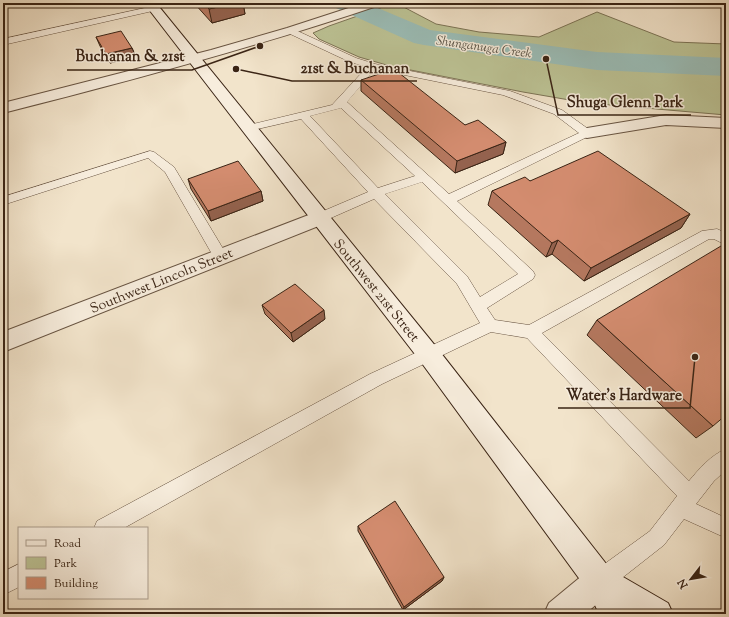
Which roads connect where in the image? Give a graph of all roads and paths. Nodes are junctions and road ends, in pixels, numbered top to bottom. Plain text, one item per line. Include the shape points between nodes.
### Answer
1 (376, 3) edge
2 (152, 6) edge
3 (291, 31) junction
4 (3, 42) edge
5 (194, 59) junction
6 (373, 66) junction
7 (341, 102) junction
8 (3, 108) edge
9 (303, 115) junction
10 (726, 123) edge
11 (249, 128) junction
12 (587, 134) junction
13 (424, 176) junction
14 (376, 193) junction
15 (448, 200) junction
16 (3, 201) edge
17 (319, 218) junction
18 (726, 240) edge
19 (221, 257) junction
20 (478, 306) junction
21 (490, 326) junction
22 (531, 332) junction
23 (3, 342) edge
24 (429, 355) junction
25 (726, 458) edge
26 (686, 501) junction
27 (106, 527) edge
28 (726, 528) edge
29 (18, 576) edge
30 (600, 581) junction
31 (3, 584) edge
32 (560, 614) edge
33 (614, 614) edge
34 (657, 614) edge

1 - 3 street
2 - 4 lane
2 - 5 street, Southwest 21st Street
3 - 5 street
3 - 6 lane via 353,60
5 - 8 street
5 - 11 street, Southwest 21st Street
6 - 7 lane
6 - 12 lane via 506,93 558,112
7 - 9 lane via 336,107
7 - 13 lane
9 - 11 lane
9 - 14 lane
10 - 12 street via 666,120
11 - 17 street, Southwest 21st Street
12 - 15 lane
13 - 14 lane
13 - 15 lane
14 - 17 lane
14 - 20 lane via 462,280
15 - 20 lane via 528,275
16 - 19 lane via 150,154 170,170
17 - 19 street, Southwest Lincoln Street
17 - 24 street, Southwest 21st Street
18 - 22 lane via 717,234 707,234
19 - 23 street, Southwest Lincoln Street
20 - 21 lane
21 - 22 lane
21 - 24 lane
22 - 26 lane
24 - 27 lane via 376,379
24 - 30 street, Southwest 21st Street
25 - 26 lane via 707,474
26 - 28 lane
26 - 30 lane via 657,538
29 - 31 lane
30 - 32 street
30 - 33 street, Southwest 21st Street
30 - 34 street, Southwest 21st Street

